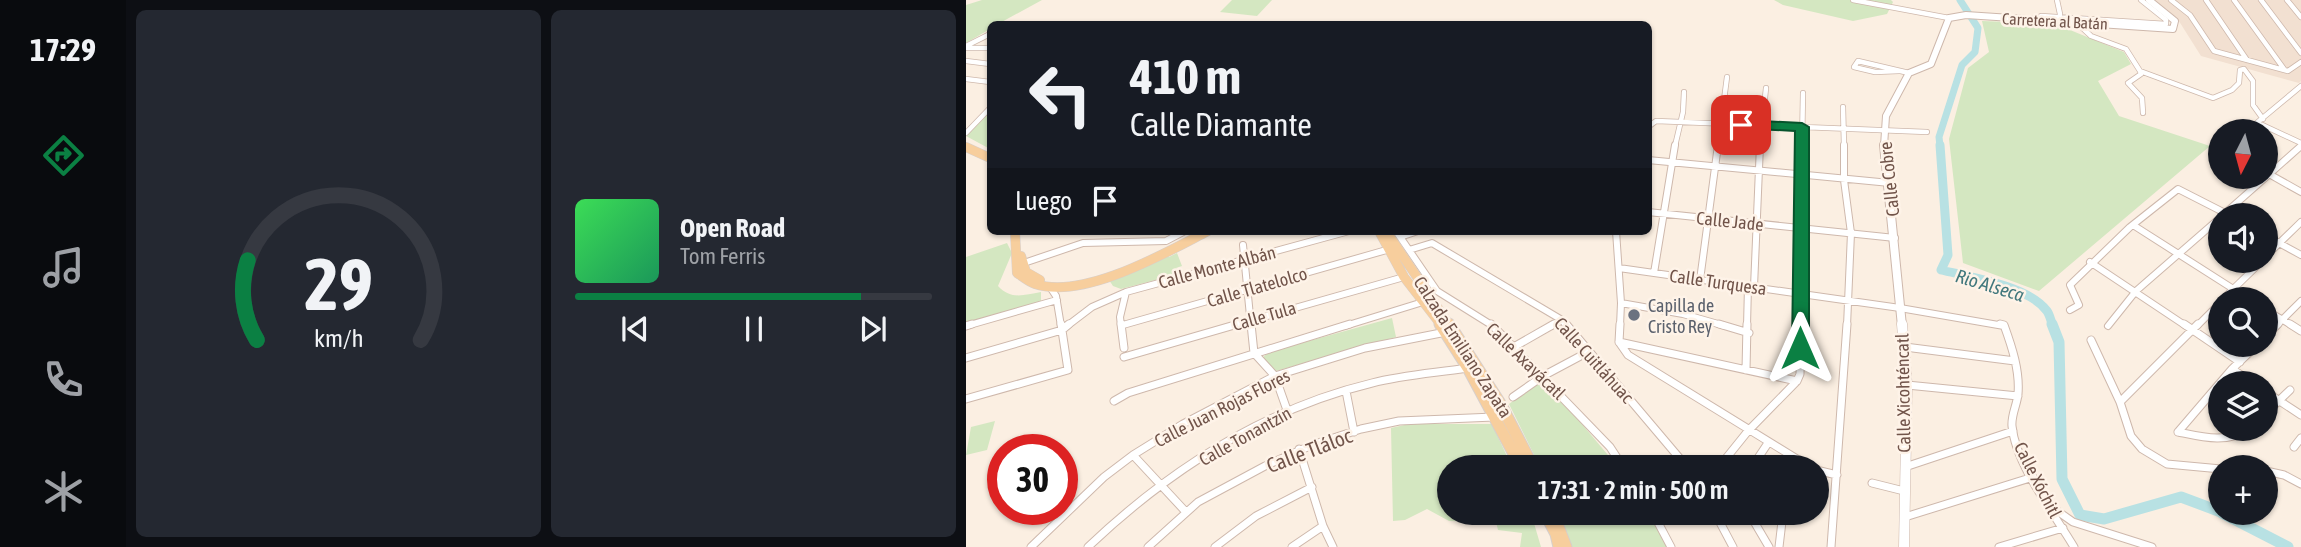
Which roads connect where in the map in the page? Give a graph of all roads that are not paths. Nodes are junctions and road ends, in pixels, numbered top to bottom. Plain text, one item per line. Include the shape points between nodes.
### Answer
1 (1853, 0) edge
2 (2057, 0) edge
3 (2141, 0) edge
4 (2149, 0) edge
5 (2171, 0) edge
6 (2206, 0) edge
7 (2234, 0) edge
8 (2261, 0) edge
9 (2287, 0) edge
10 (2041, 16) dead end
11 (2061, 17) junction
12 (2301, 17) edge
13 (1949, 18) junction
14 (2076, 21) junction
15 (987, 36) edge
16 (966, 47) edge
17 (987, 48) edge
18 (2301, 53) edge
19 (2247, 60) junction
20 (966, 61) edge
21 (2301, 62) edge
22 (987, 64) edge
23 (1899, 71) junction
24 (2140, 71) junction
25 (2285, 71) junction
26 (1909, 74) junction
27 (1727, 77) dead end
28 (966, 79) edge
29 (987, 82) edge
30 (2301, 86) edge
31 (1766, 88) dead end
32 (1684, 92) dead end
33 (1803, 93) dead end
34 (1843, 107) dead end
35 (987, 111) edge
36 (2143, 113) dead end
37 (2260, 119) edge
38 (2261, 119) edge
39 (1679, 122) junction
40 (1652, 124) edge
41 (1721, 124) junction
42 (1762, 126) junction
43 (1802, 127) junction
44 (1842, 129) junction
45 (1884, 131) junction
46 (2278, 131) edge
47 (1927, 132) dead end
48 (966, 133) edge
49 (966, 141) edge
50 (2301, 145) edge
51 (966, 147) edge
52 (987, 150) edge
53 (987, 157) edge
54 (1652, 160) edge
55 (1672, 162) junction
56 (2278, 166) edge
57 (1715, 167) junction
58 (1757, 171) junction
59 (1801, 176) junction
60 (1844, 180) junction
61 (2278, 181) edge
62 (1889, 183) junction
63 (2253, 189) edge
64 (2301, 192) edge
65 (2208, 203) edge
66 (2237, 203) edge
67 (1652, 212) edge
68 (1664, 214) junction
69 (1709, 218) junction
70 (2301, 222) edge
71 (1756, 223) junction
72 (2133, 225) junction
73 (1801, 228) junction
74 (2208, 229) edge
75 (1851, 233) junction
76 (1017, 235) edge
77 (1177, 235) edge
78 (1187, 235) edge
79 (1200, 235) edge
80 (1335, 235) edge
81 (1381, 235) edge
82 (1390, 235) edge
83 (1399, 235) edge
84 (1616, 235) edge
85 (1895, 238) junction
86 (2280, 243) joint
87 (1243, 245) dead end
88 (1390, 249) junction
89 (1409, 250) junction
90 (2177, 255) junction
91 (2301, 255) edge
92 (1245, 260) junction
93 (2091, 262) junction
94 (1019, 265) junction
95 (1619, 268) junction
96 (1654, 273) junction
97 (2250, 273) edge
98 (1404, 276) junction
99 (1700, 279) junction
100 (1751, 287) junction
101 (2230, 287) edge
102 (2235, 287) edge
103 (1112, 288) dead end
104 (1248, 289) junction
105 (2136, 291) junction
106 (1126, 292) junction
107 (1054, 294) junction
108 (1801, 294) junction
109 (1110, 298) junction
110 (1849, 301) junction
111 (1423, 302) junction
112 (1621, 303) junction
113 (2300, 303) edge
114 (1900, 308) junction
115 (2070, 310) dead end
116 (2208, 315) edge
117 (2278, 317) edge
118 (1250, 320) junction
119 (1562, 320) junction
120 (2283, 320) junction
121 (1123, 325) junction
122 (2278, 325) edge
123 (2108, 326) dead end
124 (966, 327) edge
125 (2005, 328) joint
126 (1062, 330) junction
127 (2192, 331) junction
128 (2301, 331) edge
129 (1446, 332) junction
130 (1749, 333) junction
131 (2091, 340) dead end
132 (1619, 342) junction
133 (1905, 347) junction
134 (1124, 348) dead end
135 (1512, 348) junction
136 (1588, 352) junction
137 (1254, 353) junction
138 (1124, 357) dead end
139 (2245, 357) edge
140 (966, 358) edge
141 (2015, 361) junction
142 (2240, 362) junction
143 (1468, 368) junction
144 (2232, 369) joint
145 (1746, 370) junction
146 (2235, 371) edge
147 (1275, 376) junction
148 (1544, 376) junction
149 (1797, 381) junction
150 (1907, 385) junction
151 (2290, 390) dead end
152 (1346, 391) junction
153 (1513, 397) dead end
154 (2018, 397) junction
155 (2208, 397) edge
156 (966, 399) edge
157 (1114, 401) dead end
158 (2279, 401) joint
159 (2120, 402) junction
160 (1287, 410) junction
161 (2301, 415) edge
162 (1494, 417) junction
163 (1748, 431) junction
164 (2013, 431) junction
165 (1354, 432) junction
166 (2208, 437) edge
167 (2301, 438) edge
168 (1768, 443) junction
169 (2294, 447) dead end
170 (1299, 449) junction
171 (1133, 455) junction
172 (1515, 455) edge
173 (1528, 455) edge
174 (1615, 455) edge
175 (1676, 455) edge
176 (1730, 455) edge
177 (1760, 455) edge
178 (1788, 455) edge
179 (1905, 467) junction
180 (2208, 468) edge
181 (1829, 473) edge
182 (2278, 474) edge
183 (1837, 475) junction
184 (2033, 477) junction
185 (1872, 483) dead end
186 (2301, 484) edge
187 (1159, 485) junction
188 (1312, 487) junction
189 (1904, 491) junction
190 (2051, 507) junction
191 (1185, 511) junction
192 (1904, 517) junction
193 (1551, 525) edge
194 (1558, 525) edge
195 (1659, 525) edge
196 (1721, 525) edge
197 (1760, 525) edge
198 (1782, 525) edge
199 (1323, 526) junction
200 (2063, 528) junction
201 (1779, 546) edge
202 (1031, 547) edge
203 (1088, 547) edge
204 (1148, 547) edge
205 (1215, 547) edge
206 (1292, 547) edge
207 (1333, 547) edge
208 (1559, 547) edge
209 (1566, 547) edge
210 (1671, 547) edge
211 (1733, 547) edge
212 (1831, 547) edge
213 (1904, 547) edge
214 (1999, 547) edge
215 (2074, 547) edge
216 (2152, 547) edge

1 - 13 street, Carretera al Batán
2 - 11 street
3 - 11 street via 2166,24
4 - 14 street, Carretera al Batán via 2175,21 2173,29
5 - 19 street via 2190,15 2212,50
6 - 19 street
7 - 25 street
8 - 18 street
9 - 12 street
10 - 11 street
11 - 13 street, Carretera al Batán
11 - 14 street, Carretera al Batán
13 - 26 street, Calle Cobre via 1931,64
14 - 24 street via 2091,36 2126,49
15 - 16 street
16 - 17 street
19 - 25 street
20 - 22 street
21 - 25 street
23 - 23 street via 1858,61 1854,67 1875,72
23 - 26 street
24 - 36 street via 2128,83 2142,98
24 - 37 street via 2213,98 2232,90 2244,69 2255,89 2253,105
26 - 45 street, Calle Cobre via 1886,116
27 - 41 street
28 - 29 street
30 - 38 street
31 - 42 street
32 - 39 street
33 - 43 street
34 - 44 street
35 - 48 street
39 - 40 street
39 - 41 street
39 - 55 street
41 - 42 street
41 - 57 street
42 - 43 street
42 - 58 street
43 - 44 street
43 - 59 street
44 - 45 street
44 - 60 street
45 - 47 street
45 - 62 street, Calle Cobre
46 - 50 street
49 - 52 main road
50 - 56 street
51 - 53 main road
54 - 55 street
55 - 57 street
55 - 68 street
57 - 58 street
57 - 69 street
58 - 59 street
58 - 71 street
59 - 60 street
59 - 73 street
60 - 62 street
60 - 75 street
61 - 64 street
62 - 85 street, Calle Cobre
63 - 66 street
65 - 72 street via 2178,188
67 - 68 street, Calle Jade
68 - 69 street, Calle Jade
68 - 96 street
69 - 71 street, Calle Jade
69 - 99 street
70 - 86 street
71 - 73 street, Calle Jade
71 - 100 street
72 - 90 street
72 - 93 street
73 - 75 street, Calle Jade
73 - 108 street
74 - 90 street
75 - 85 street, Calle Jade
75 - 110 street
76 - 94 main road
77 - 94 street via 1166,241 1083,243
78 - 94 main road via 1125,266 1067,281 1031,277
79 - 107 main road via 1125,272 1066,286
80 - 92 street, Calle Monte Albán
81 - 88 main road, Calzada Emiliano Zapata
82 - 173 main road, Calzada Emiliano Zapata via 1470,354
83 - 89 street, Calle Axayácatl
84 - 95 street
85 - 114 street, Calle Xicohténcatl
86 - 91 street
87 - 92 street
88 - 98 main road, Calzada Emiliano Zapata
88 - 104 street, Calle Tlatelolco
89 - 119 street, Calle Cuitláhuac via 1432,243
89 - 135 street, Calle Axayácatl via 1437,291 1498,329
90 - 101 street
90 - 105 street
92 - 104 street
92 - 106 street, Calle Monte Albán
93 - 105 street
93 - 115 street via 2070,285 2079,305
94 - 107 main road via 1021,278
95 - 96 street, Calle Turquesa
95 - 112 street
96 - 99 street, Calle Turquesa
97 - 102 street
98 - 111 main road, Calzada Emiliano Zapata
98 - 118 street, Calle Tula
99 - 100 street, Calle Turquesa
100 - 108 street, Calle Turquesa
100 - 130 street
103 - 109 street
104 - 118 street
104 - 121 street, Calle Tlatelolco
105 - 123 street
105 - 127 street
106 - 109 street, Calle Monte Albán
106 - 121 street
107 - 124 street
107 - 126 street
108 - 110 street, Calle Turquesa
108 - 149 street
109 - 126 street, Calle Monte Albán
110 - 114 street, Calle Turquesa
110 - 183 street
111 - 129 main road, Calzada Emiliano Zapata
111 - 137 street, Calle Juan Rojas Flores
112 - 130 street
112 - 132 street
113 - 120 street
114 - 125 street, Calle Turquesa
114 - 133 street, Calle Xicohténcatl
116 - 127 street
117 - 120 street
118 - 137 street
118 - 138 street, Calle Tula
119 - 135 street
119 - 136 street, Calle Cuitláhuac
120 - 122 street
120 - 128 street
121 - 134 street
125 - 141 street, Calle Xóchitl
126 - 140 street, Calle Monte Albán
126 - 156 street via 1068,370
127 - 142 street
127 - 159 street
129 - 143 main road, Calzada Emiliano Zapata
129 - 147 street, Calle Juan Rojas Flores via 1365,348
130 - 145 street
131 - 159 street
132 - 145 street
132 - 163 street via 1628,355
133 - 141 street
133 - 150 street, Calle Xicohténcatl
135 - 148 street, Calle Axayácatl
136 - 148 street
136 - 175 street, Calle Cuitláhuac
137 - 147 street
137 - 157 street, Calle Juan Rojas Flores
139 - 142 street
141 - 154 street, Calle Xóchitl
142 - 144 street
143 - 152 street, Calle Tonantzín
143 - 162 main road, Calzada Emiliano Zapata
144 - 146 street
145 - 149 street
147 - 160 street
147 - 171 street, Calle Juan Rojas Flores
148 - 153 street
148 - 174 street, Calle Axayácatl
149 - 163 street
150 - 154 street
150 - 179 street, Calle Xicohténcatl
151 - 158 street
152 - 160 street, Calle Tonantzín
152 - 165 street
154 - 164 street, Calle Xóchitl via 2012,409
155 - 166 street via 2178,432
158 - 161 street
159 - 180 street via 2131,436 2142,449 2181,467
160 - 187 street, Calle Tonantzín
162 - 165 street, Calle Tláloc via 1439,417
162 - 172 main road, Calzada Emiliano Zapata
163 - 168 street
163 - 176 street
164 - 179 street
164 - 184 street, Calle Xóchitl
165 - 170 street, Calle Tláloc
167 - 169 street
168 - 177 street
168 - 178 street
170 - 188 street
170 - 191 street, Calle Tláloc
171 - 187 street
171 - 202 street, Calle Juan Rojas Flores
179 - 189 street, Calle Xicohténcatl
181 - 183 street
182 - 186 street
183 - 212 street
184 - 190 street, Calle Xóchitl
184 - 192 street
185 - 189 street
187 - 191 street
187 - 203 street, Calle Tonantzín
188 - 199 street
188 - 205 street via 1256,516
189 - 192 street, Calle Xicohténcatl
190 - 200 street, Calle Xóchitl
190 - 216 street via 2073,522
191 - 204 street, Calle Tláloc
192 - 213 street, Calle Xicohténcatl
193 - 208 main road
194 - 209 main road
195 - 210 street
196 - 211 street
197 - 201 street
198 - 201 street
199 - 206 street
199 - 207 street
200 - 214 street
200 - 215 street, Calle Xóchitl

